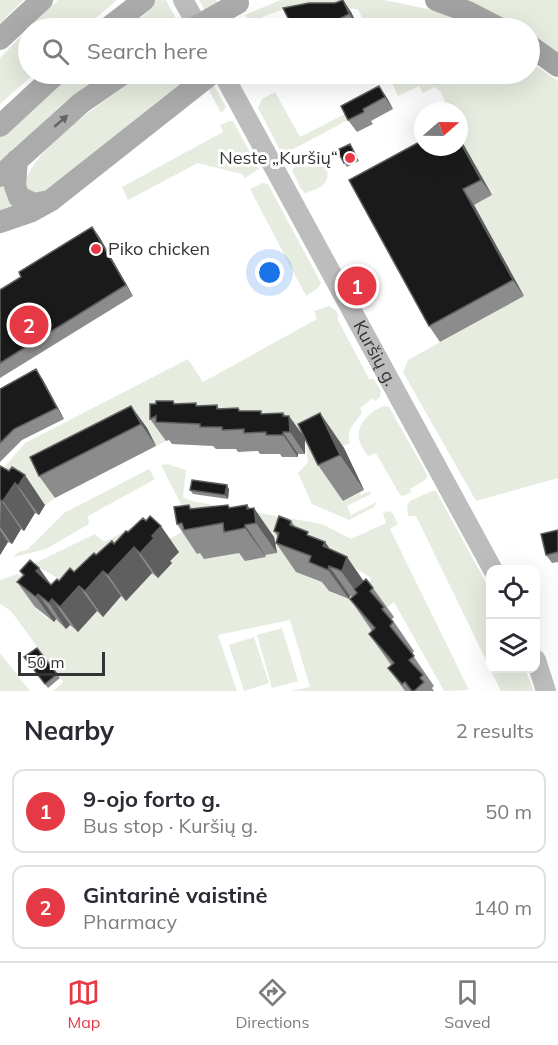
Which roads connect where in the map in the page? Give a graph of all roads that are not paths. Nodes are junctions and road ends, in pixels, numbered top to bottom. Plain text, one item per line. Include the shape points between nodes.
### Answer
1 (42, 0) edge
2 (183, 0) edge
3 (436, 0) edge
4 (242, 2) edge
5 (139, 4) edge
6 (23, 18) edge
7 (121, 18) edge
8 (193, 18) edge
9 (212, 18) edge
10 (480, 18) edge
11 (18, 22) edge
12 (0, 39) edge
13 (540, 53) edge
14 (558, 66) edge
15 (45, 84) edge
16 (109, 84) edge
17 (198, 84) edge
18 (228, 84) edge
19 (0, 126) edge
20 (17, 160) junction
21 (0, 176) edge
22 (50, 201) junction
23 (0, 222) edge
24 (491, 565) edge
25 (540, 672) edge
26 (546, 691) edge

1 - 6 main road
2 - 8 main road
3 - 10 highway
4 - 9 main road, bridge
5 - 7 main road
11 - 12 main road
13 - 14 highway
15 - 19 main road
20 -> 16 main road
17 - 22 main road
18 - 24 main road, Kuršių g.
20 - 21 main road
20 - 22 main road via 15,186 19,197 34,204
22 - 23 main road
25 - 26 main road

